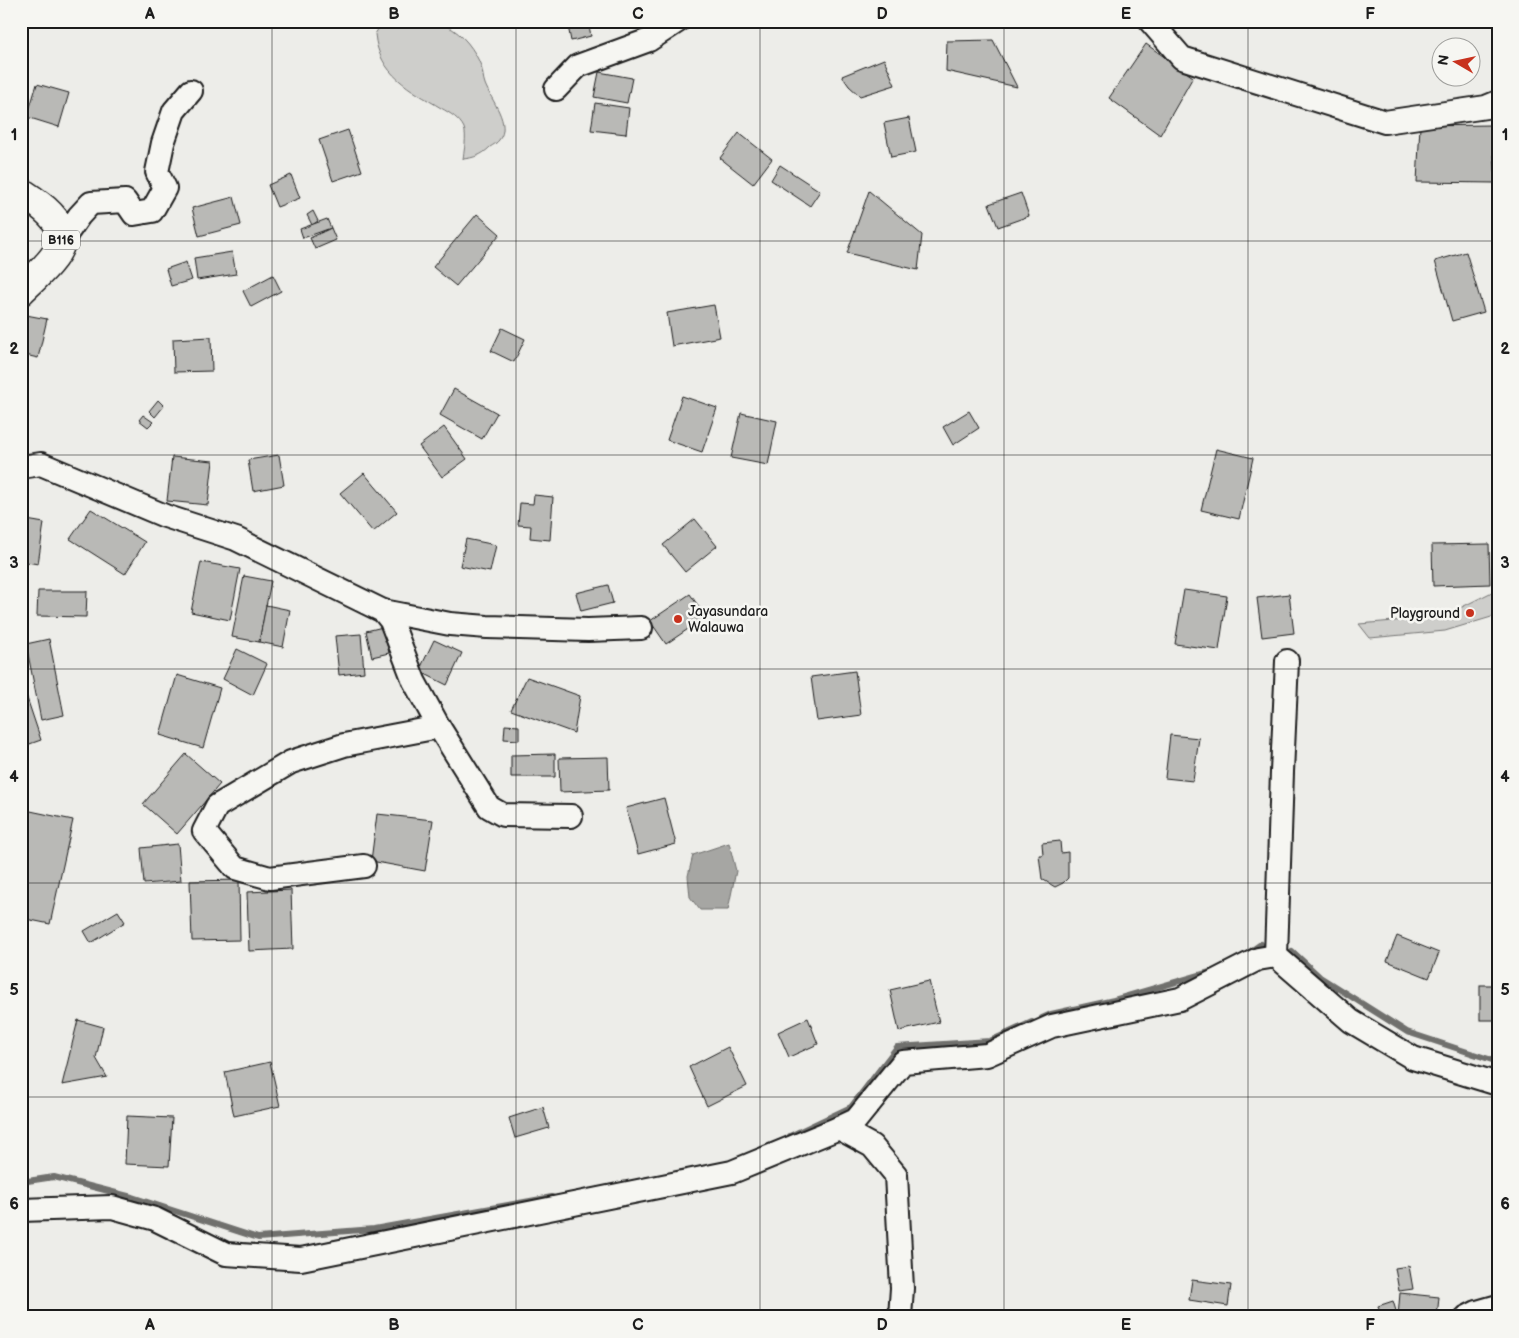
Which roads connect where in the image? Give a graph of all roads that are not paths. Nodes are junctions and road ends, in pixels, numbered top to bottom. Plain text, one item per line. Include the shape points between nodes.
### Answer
1 (678, 21) edge
2 (1150, 21) edge
3 (556, 89) dead end
4 (191, 91) dead end
5 (1498, 102) edge
6 (21, 192) edge
7 (61, 242) junction
8 (21, 291) edge
9 (21, 467) edge
10 (383, 611) junction
11 (641, 628) dead end
12 (1288, 661) dead end
13 (439, 727) junction
14 (572, 816) dead end
15 (364, 866) dead end
16 (1276, 956) junction
17 (1498, 1084) edge
18 (839, 1128) junction
19 (21, 1210) edge
20 (1498, 1306) edge
21 (900, 1317) edge
22 (1467, 1317) edge

1 - 3 street via 649,40 578,66
2 - 5 street via 1182,58 1386,122 1486,107
4 - 7 street via 174,111 163,143 157,172 165,188 152,211 134,214 125,201 91,203
6 - 7 main road, B116 via 54,218 60,228
7 - 8 main road, B116 via 51,260
9 - 10 street via 41,464 165,516 236,539
10 - 11 street via 450,624 496,628
10 - 13 street via 391,620 414,681
12 - 16 street
13 - 14 street via 489,806 503,815
13 - 15 street via 344,745 291,762 217,806 204,831 235,868 270,878
16 - 17 street via 1351,1021 1413,1058
16 - 18 street via 1258,959 1180,999 1052,1026 987,1055 903,1062 856,1120
18 - 19 street via 732,1172 301,1259 226,1254 155,1219 112,1207
18 - 21 street via 872,1146 896,1175 902,1288
20 - 22 street

